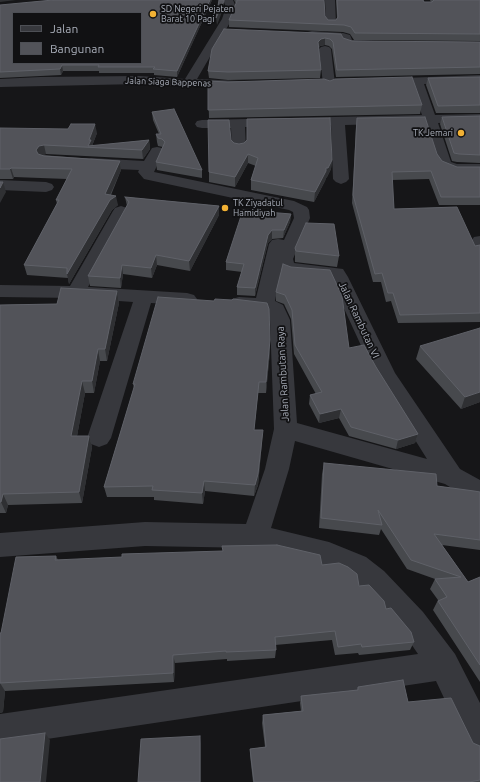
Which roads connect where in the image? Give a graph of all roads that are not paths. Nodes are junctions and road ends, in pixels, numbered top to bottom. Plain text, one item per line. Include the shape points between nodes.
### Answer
1 (228, 0) edge
2 (330, 0) edge
3 (331, 23) edge
4 (219, 31) junction
5 (234, 32) edge
6 (302, 34) edge
7 (385, 44) edge
8 (325, 49) dead end
9 (480, 79) edge
10 (417, 81) junction
11 (189, 82) junction
12 (0, 83) edge
13 (345, 83) edge
14 (369, 83) edge
15 (314, 84) edge
16 (329, 84) junction
17 (252, 85) edge
18 (480, 118) edge
19 (430, 120) junction
20 (338, 122) junction
21 (238, 123) junction
22 (202, 124) dead end
23 (238, 148) edge
24 (75, 162) edge
25 (480, 169) edge
26 (341, 179) dead end
27 (0, 185) edge
28 (46, 187) dead end
29 (121, 211) dead end
30 (480, 241) edge
31 (279, 243) dead end
32 (480, 247) edge
33 (0, 291) edge
34 (76, 292) junction
35 (144, 296) junction
36 (264, 305) junction
37 (286, 429) junction
38 (99, 438) dead end
39 (468, 482) edge
40 (255, 536) junction
41 (0, 545) edge
42 (444, 665) junction
43 (0, 730) edge
44 (480, 737) edge

1 - 4 street via 231,8
2 - 3 street
4 - 5 street
4 - 11 street
6 - 7 street via 345,36 351,44
8 - 16 street
9 - 10 street
10 - 14 street
10 - 19 street
11 - 12 street, Jalan Siaga Bappenas via 63,80
11 - 17 street, Jalan Siaga Bappenas
13 - 16 street
15 - 16 street
18 - 19 street
19 - 20 street
19 - 25 street via 446,165 459,170
20 - 21 street
20 - 26 street
21 - 22 street
21 - 23 street
24 - 39 street, Jalan Rambutan VI via 153,158 146,172 149,176 294,206 301,210 302,218 284,258 285,265 290,269 336,273 386,376
27 - 28 street
29 - 34 street
30 - 32 street
31 - 36 street
33 - 34 street
34 - 35 street
35 - 36 street
35 - 38 street
36 - 37 street, Jalan Rambutan Raya via 276,309 280,320
37 - 39 street, Jalan Rambutan Raya
37 - 40 street, Jalan Rambutan Raya via 277,469
40 - 41 street via 145,534
40 - 42 street via 313,549 356,566 374,580 413,622
42 - 43 street
42 - 44 street

